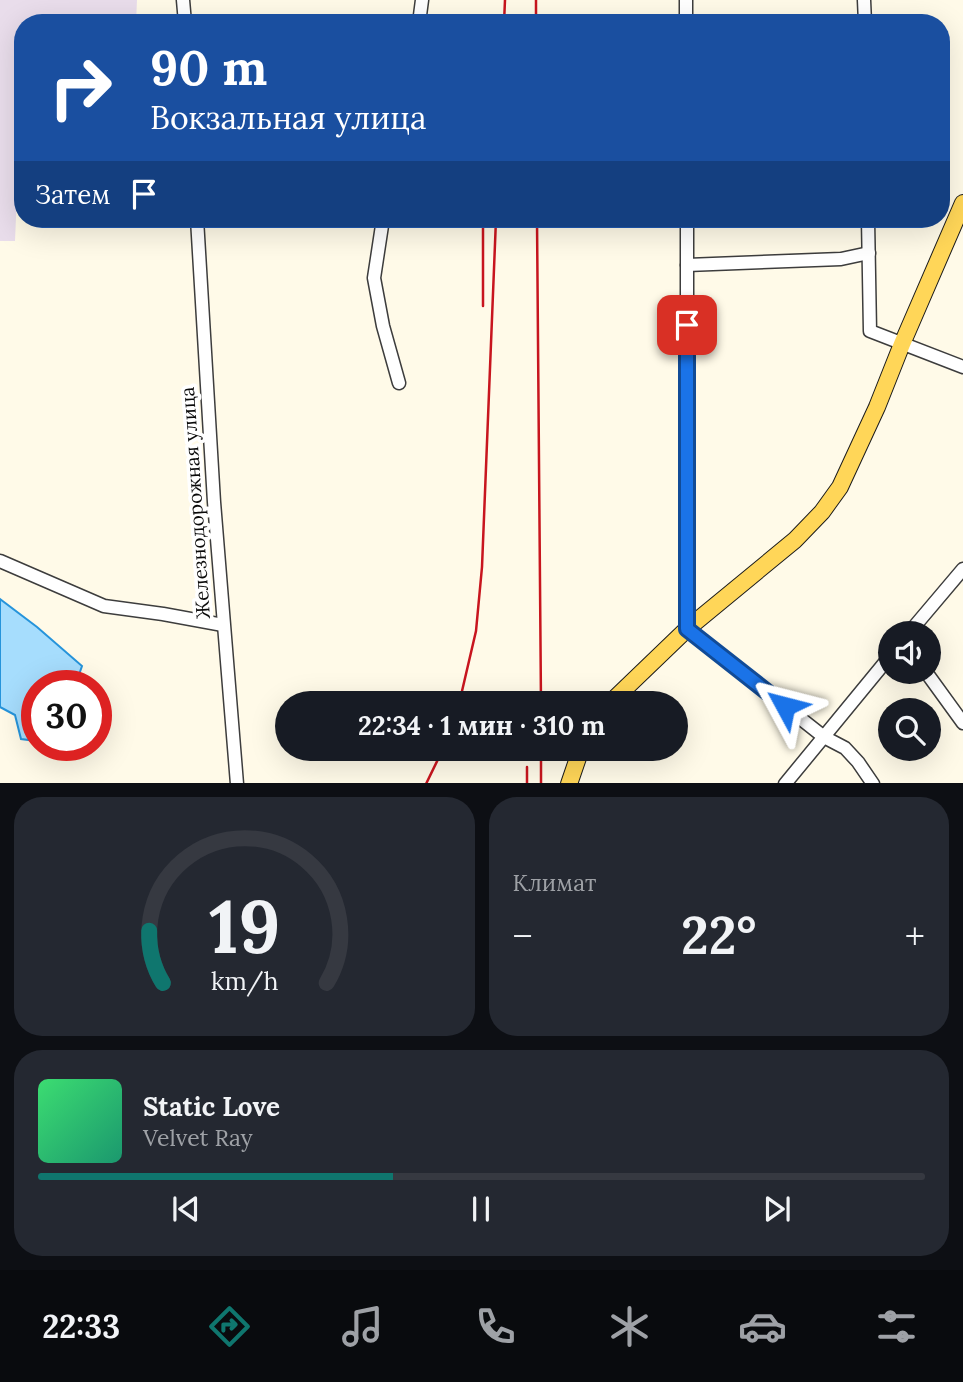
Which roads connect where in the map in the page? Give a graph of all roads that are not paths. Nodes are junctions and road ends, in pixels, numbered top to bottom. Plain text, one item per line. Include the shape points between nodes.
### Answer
1 (963, 204) edge
2 (198, 228) edge
3 (382, 228) edge
4 (687, 228) edge
5 (868, 228) edge
6 (869, 253) junction
7 (687, 265) junction
8 (902, 344) junction
9 (963, 367) edge
10 (400, 383) dead end
11 (0, 561) edge
12 (963, 569) edge
13 (919, 621) edge
14 (223, 625) junction
15 (687, 629) junction
16 (878, 671) edge
17 (935, 684) edge
18 (623, 691) edge
19 (963, 723) edge
20 (824, 737) junction
21 (577, 761) edge
22 (237, 783) edge
23 (569, 783) edge
24 (785, 783) edge
25 (873, 783) edge

1 - 8 main road
2 - 14 street, Железнодорожная улица
3 - 10 street via 374,278
4 - 7 street
5 - 6 street
6 - 7 street via 841,259
6 - 8 street via 870,331
7 - 15 street
8 - 9 street
8 - 15 main road via 859,449 822,512
11 - 14 street via 104,606
12 - 13 street
14 - 22 street, Железнодорожная улица
15 - 18 main road
15 - 20 street
16 - 20 street
17 - 19 street
20 - 24 street
20 - 25 street via 845,748
21 - 23 main road

